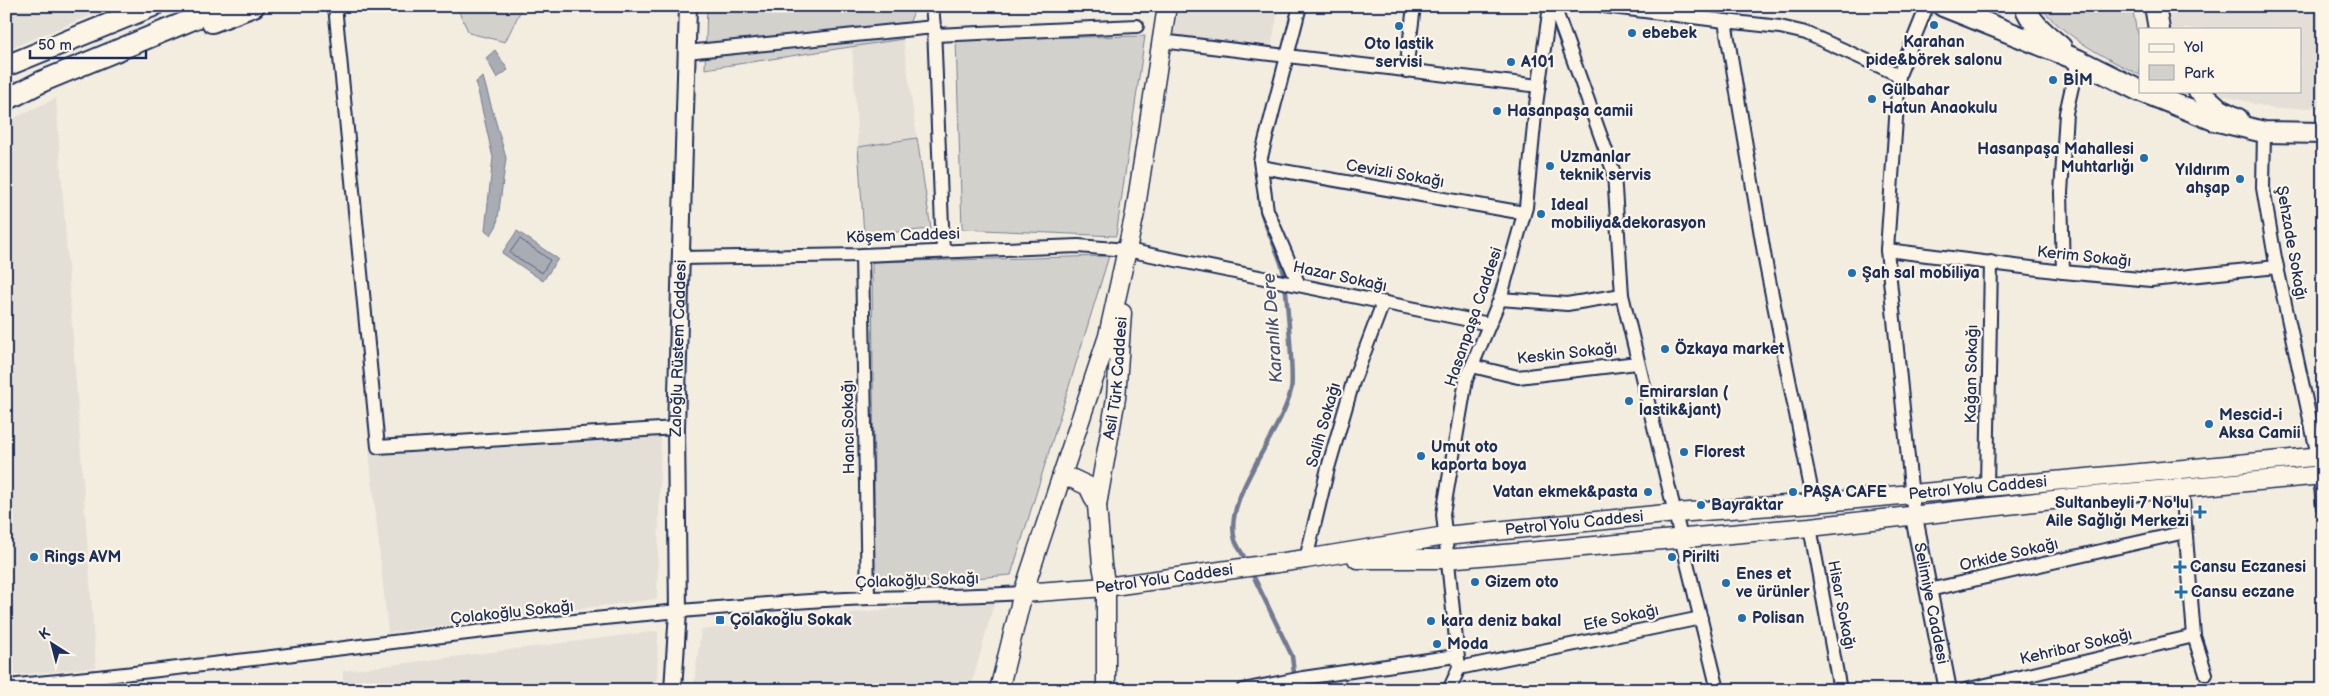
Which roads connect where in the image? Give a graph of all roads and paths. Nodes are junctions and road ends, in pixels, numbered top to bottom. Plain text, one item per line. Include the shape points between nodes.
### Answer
1 (153, 6) edge
2 (225, 6) edge
3 (254, 6) edge
4 (335, 6) edge
5 (688, 6) edge
6 (932, 6) edge
7 (1167, 6) edge
8 (1300, 6) edge
9 (1414, 6) edge
10 (1550, 6) edge
11 (1554, 6) edge
12 (1604, 6) edge
13 (1927, 6) edge
14 (1943, 6) edge
15 (2025, 6) edge
16 (2155, 6) edge
17 (193, 20) junction
18 (1726, 21) junction
19 (1137, 26) dead end
20 (2159, 28) edge
21 (935, 31) junction
22 (1161, 41) junction
23 (686, 52) junction
24 (1287, 57) junction
25 (2078, 60) junction
26 (6, 66) edge
27 (1406, 71) junction
28 (1899, 75) junction
29 (1540, 86) junction
30 (2139, 90) edge
31 (2144, 92) edge
32 (2200, 92) edge
33 (6, 100) edge
34 (2264, 132) junction
35 (2323, 133) edge
36 (1261, 167) junction
37 (1524, 213) junction
38 (1127, 250) junction
39 (1887, 250) junction
40 (943, 251) junction
41 (862, 255) junction
42 (681, 258) junction
43 (1991, 262) junction
44 (2277, 267) junction
45 (2063, 272) junction
46 (1297, 285) junction
47 (1622, 295) junction
48 (1500, 299) junction
49 (1383, 302) junction
50 (1489, 324) junction
51 (1637, 363) junction
52 (1472, 366) junction
53 (676, 428) junction
54 (2320, 456) edge
55 (2321, 475) edge
56 (1061, 478) junction
57 (1987, 486) junction
58 (2182, 487) junction
59 (1911, 493) junction
60 (1814, 503) junction
61 (1097, 505) junction
62 (2323, 507) edge
63 (1676, 513) junction
64 (1914, 517) junction
65 (1810, 527) junction
66 (2185, 532) junction
67 (1445, 536) junction
68 (1682, 537) junction
69 (1306, 559) junction
70 (1446, 559) junction
71 (1102, 565) junction
72 (1133, 583) junction
73 (1106, 587) junction
74 (1928, 590) junction
75 (1023, 593) junction
76 (868, 598) junction
77 (678, 611) junction
78 (1701, 618) junction
79 (2194, 636) junction
80 (1458, 662) junction
81 (2206, 674) dead end
82 (6, 686) edge
83 (673, 690) edge
84 (999, 690) edge
85 (1106, 690) edge
86 (1244, 690) edge
87 (1450, 690) edge
88 (1718, 690) edge
89 (1840, 690) edge
90 (1948, 690) edge
91 (1965, 690) edge

1 - 26 main road
2 - 17 main road
3 - 17 main road via 212,22
4 - 53 street via 378,448
5 - 23 street, Zaloğlu Rüstem Caddesi
6 - 21 street
7 - 22 main road, Asil Türk Caddesi
8 - 24 street
9 - 27 street
10 - 29 street, Hasanpaşa Caddesi
11 - 47 street via 1614,173
12 - 18 street
13 - 28 street
14 - 25 main road
15 - 25 main road via 2041,30
16 - 20 main road
17 - 33 main road via 43,81
18 - 28 street via 1806,33
18 - 60 street via 1766,265
19 - 21 street
21 - 23 street
21 - 40 street
22 - 24 street
22 - 38 main road, Asil Türk Caddesi
23 - 42 street, Zaloğlu Rüstem Caddesi
24 - 27 street
24 - 36 street
25 - 30 main road
25 - 45 street via 2066,121 2061,192
27 - 29 street
28 - 39 street
29 - 37 street, Hasanpaşa Caddesi
31 - 34 main road via 2214,120
32 - 34 main road via 2220,110
34 - 35 main road
34 - 44 street, Şehzade Sokağı via 2263,188
36 - 37 street, Cevizli Sokağı
36 - 46 street via 1266,210
37 - 48 street, Hasanpaşa Caddesi
38 - 40 street, Köşem Caddesi via 1078,246
38 - 46 street, Hazar Sokağı
38 - 56 main road, Asil Türk Caddesi via 1108,336
38 - 61 main road, Asil Türk Caddesi via 1116,398
39 - 43 street, Kerim Sokağı
39 - 59 street
40 - 41 street, Köşem Caddesi
41 - 42 street, Köşem Caddesi
41 - 76 street, Hancı Sokağı
42 - 53 street, Zaloğlu Rüstem Caddesi
43 - 45 street, Kerim Sokağı
43 - 57 street, Kağan Sokağı
44 - 45 street, Kerim Sokağı via 2151,280
44 - 54 street, Şehzade Sokağı
46 - 49 street, Hazar Sokağı
47 - 48 street via 1567,304
47 - 51 street
48 - 50 street, Hasanpaşa Caddesi
49 - 50 street, Hazar Sokağı
49 - 69 street, Salih Sokağı via 1350,392
50 - 52 street, Hasanpaşa Caddesi
51 - 52 street, Keskin Sokağı via 1518,377
51 - 63 street
52 - 67 street, Hasanpaşa Caddesi via 1466,380 1443,514
53 - 77 street, Zaloğlu Rüstem Caddesi
54 - 55 street, Şehzade Sokağı
54 - 57 main road, Petrol Yolu Caddesi
55 - 58 main road, Petrol Yolu Caddesi
55 - 62 street, Şehzade Sokağı
56 - 61 main road, Asil Türk Caddesi via 1088,486
56 - 75 main road, Asil Türk Caddesi
57 - 59 main road, Petrol Yolu Caddesi
58 - 64 main road, Petrol Yolu Caddesi
58 - 66 street
59 - 60 main road, Petrol Yolu Caddesi
59 - 64 street
60 - 63 main road, Petrol Yolu Caddesi
61 - 71 main road, Asil Türk Caddesi
63 - 67 main road, Petrol Yolu Caddesi
63 - 68 street
64 - 65 main road, Petrol Yolu Caddesi
64 - 74 street, Selimiye Caddesi
65 - 68 main road, Petrol Yolu Caddesi
65 - 89 street, Hisar Sokağı
66 - 74 street, Orkide Sokağı
66 - 79 street
67 - 69 main road, Petrol Yolu Caddesi
67 - 70 street, Hasanpaşa Caddesi
68 - 70 main road, Petrol Yolu Caddesi
68 - 78 street
69 - 70 main road, Petrol Yolu Caddesi
69 - 72 main road, Petrol Yolu Caddesi
70 - 80 street, Hasanpaşa Caddesi
71 - 72 main road
71 - 73 main road, Asil Türk Caddesi
72 - 73 main road, Petrol Yolu Caddesi
73 - 75 main road, Petrol Yolu Caddesi
73 - 85 main road, Asil Türk Caddesi
74 - 90 street, Selimiye Caddesi
75 - 76 street, Çolakoğlu Sokağı
75 - 84 main road, Asil Türk Caddesi
76 - 77 street, Çolakoğlu Sokağı
77 - 82 street, Çolakoğlu Sokağı
77 - 83 street, Zaloğlu Rüstem Caddesi
78 - 80 street, Efe Sokağı
78 - 88 street
79 - 81 street
79 - 91 street, Kehribar Sokağı
80 - 86 street, Efe Sokağı via 1303,678
80 - 87 street

